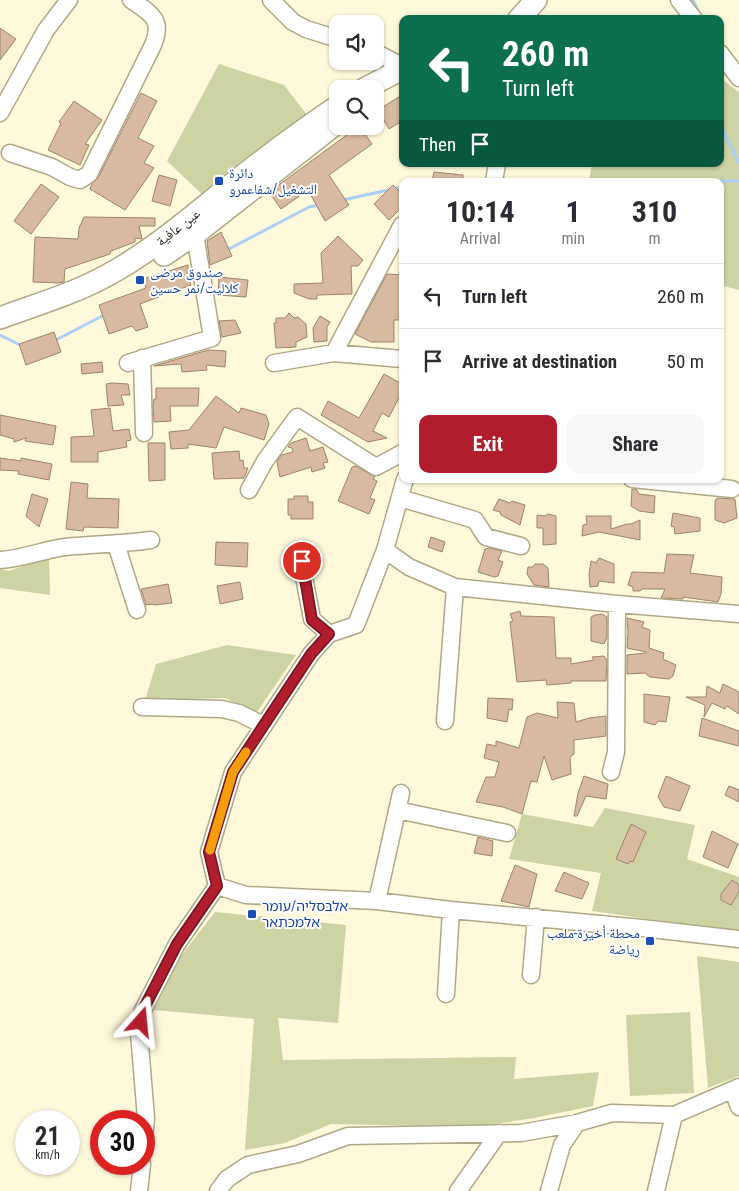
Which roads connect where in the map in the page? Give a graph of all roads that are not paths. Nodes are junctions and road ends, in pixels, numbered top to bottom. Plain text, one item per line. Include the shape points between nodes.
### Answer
1 (69, 0) edge
2 (131, 0) edge
3 (271, 0) edge
4 (536, 0) edge
5 (679, 0) edge
6 (523, 15) edge
7 (532, 15) edge
8 (691, 15) edge
9 (329, 36) edge
10 (384, 57) edge
11 (724, 58) edge
12 (399, 65) edge
13 (399, 69) edge
14 (739, 78) edge
15 (380, 80) edge
16 (399, 85) edge
17 (384, 93) edge
18 (329, 112) edge
19 (0, 113) edge
20 (329, 129) edge
21 (10, 153) dead end
22 (399, 231) edge
23 (195, 234) junction
24 (0, 318) edge
25 (0, 334) edge
26 (334, 353) junction
27 (399, 359) edge
28 (274, 363) dead end
29 (144, 433) dead end
30 (399, 455) edge
31 (404, 483) edge
32 (672, 483) edge
33 (732, 489) dead end
34 (249, 490) dead end
35 (400, 498) junction
36 (151, 540) dead end
37 (116, 544) junction
38 (521, 546) dead end
39 (385, 550) junction
40 (0, 560) edge
41 (302, 561) dead end
42 (455, 587) junction
43 (617, 604) junction
44 (137, 610) dead end
45 (739, 614) edge
46 (329, 634) junction
47 (142, 706) dead end
48 (445, 721) dead end
49 (263, 725) junction
50 (612, 772) dead end
51 (401, 793) dead end
52 (397, 810) junction
53 (507, 833) dead end
54 (217, 886) junction
55 (377, 901) junction
56 (451, 910) junction
57 (536, 917) junction
58 (739, 939) edge
59 (531, 975) dead end
60 (446, 994) dead end
61 (736, 1089) edge
62 (739, 1107) edge
63 (145, 1110) edge
64 (674, 1115) junction
65 (577, 1123) junction
66 (499, 1133) junction
67 (141, 1175) edge
68 (139, 1191) edge
69 (218, 1191) edge
70 (458, 1191) edge
71 (549, 1191) edge
72 (656, 1191) edge

1 - 19 street via 46,30
2 - 21 street via 153,16 158,32 90,174 80,180
3 - 9 street via 293,22 306,30
4 - 6 main road
4 - 7 main road
5 - 8 street
10 - 12 street
11 - 14 street
13 - 15 main road
16 - 17 main road
18 - 24 main road, عين عافية via 265,157 152,248 105,276
20 - 23 main road, عين عافية
22 - 26 street
23 - 25 main road, عين عافية via 146,268 100,292
23 - 29 street via 212,338 135,360
26 - 27 street
26 - 28 street
30 - 34 street via 376,467 297,417 265,461
31 - 35 street
32 - 33 street
35 - 38 street via 475,520 486,537
35 - 39 street
36 - 37 street
37 - 40 street via 64,547
37 - 44 street
39 - 42 street via 409,567
39 - 46 street via 356,625
41 - 46 street via 312,620
42 - 43 street
42 - 48 street
43 - 45 street
43 - 50 street via 616,752
46 - 49 street via 311,654
47 - 49 street via 222,709
49 - 54 street via 233,772 209,852
51 - 52 street
52 - 53 street
52 - 55 street
54 - 55 street via 246,895
54 - 63 street via 177,944 143,1010 139,1033
55 - 56 street
56 - 57 street
56 - 60 street
57 - 58 street
57 - 59 street
61 - 62 street
61 - 64 street
64 - 65 street via 612,1113
64 - 72 street
65 - 66 street via 521,1133
65 - 71 street via 562,1145
66 - 69 street via 348,1136 298,1154 248,1165 227,1179
66 - 70 street
67 - 68 street

